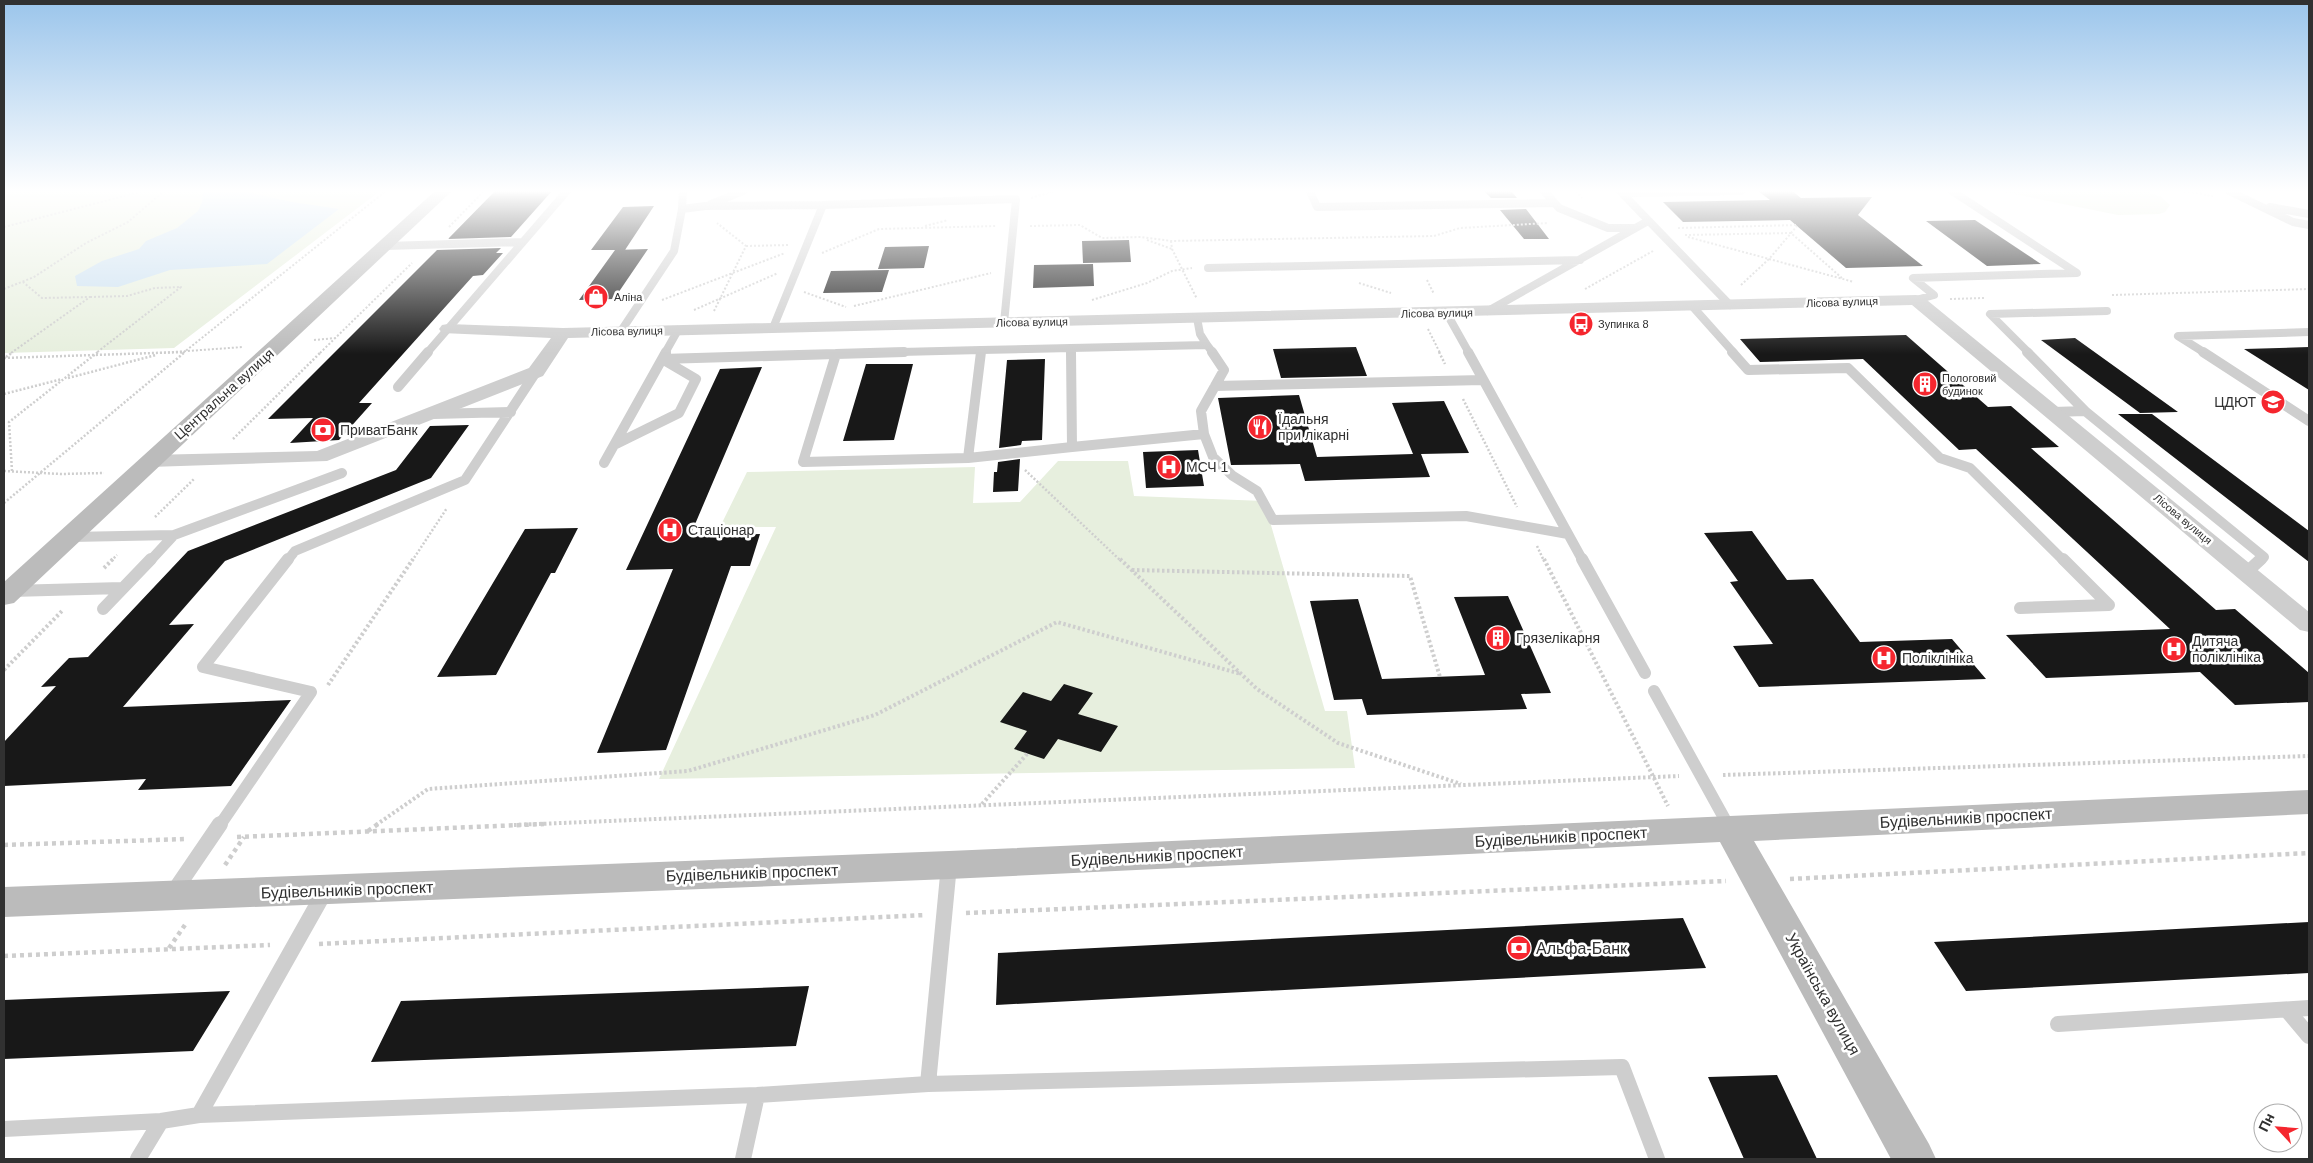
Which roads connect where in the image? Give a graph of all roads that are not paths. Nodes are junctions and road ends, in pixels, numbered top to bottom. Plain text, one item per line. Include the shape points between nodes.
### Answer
1 (402, 245) edge
2 (519, 245) edge
3 (675, 245) edge
4 (806, 245) edge
5 (1011, 245) edge
6 (1606, 245) edge
7 (1671, 245) edge
8 (2035, 245) edge
9 (386, 246) joint
10 (1580, 260) junction
11 (1208, 268) road end
12 (1916, 300) junction
13 (1725, 301) junction
14 (1693, 306) junction
15 (1198, 308) junction
16 (1488, 311) junction
17 (1446, 312) junction
18 (2107, 312) dead end
19 (1004, 323) junction
20 (773, 328) junction
21 (448, 329) junction
22 (678, 330) junction
23 (621, 331) junction
24 (2309, 332) edge
25 (563, 333) junction
26 (1207, 345) junction
27 (1071, 348) junction
28 (981, 350) junction
29 (836, 354) junction
30 (662, 359) junction
31 (536, 372) junction
32 (1484, 380) junction
33 (1215, 386) junction
34 (398, 387) dead end
35 (2085, 411) junction
36 (511, 412) junction
37 (2053, 412) junction
38 (432, 414) junction
39 (2309, 421) edge
40 (1204, 434) junction
41 (614, 445) junction
42 (1072, 446) junction
43 (968, 458) junction
44 (150, 461) junction
45 (604, 464) dead end
46 (342, 474) dead end
47 (174, 534) junction
48 (1568, 534) junction
49 (69, 537) junction
50 (2247, 572) junction
51 (122, 588) junction
52 (7, 594) edge
53 (2020, 608) dead end
54 (103, 609) dead end
55 (2309, 624) edge
56 (1645, 673) dead end
57 (1654, 691) dead end
58 (2309, 802) edge
59 (1730, 829) junction
60 (949, 865) junction
61 (325, 891) junction
62 (170, 896) junction
63 (4, 902) edge
64 (2309, 1008) edge
65 (2287, 1010) junction
66 (2058, 1024) dead end
67 (2309, 1036) edge
68 (928, 1084) junction
69 (757, 1094) junction
70 (198, 1116) junction
71 (162, 1121) junction
72 (4, 1129) edge
73 (138, 1159) edge
74 (743, 1159) edge
75 (1657, 1159) edge
76 (1914, 1159) edge

1 - 9 lane
2 - 21 lane
3 - 23 lane
4 - 20 lane
5 - 19 lane
6 - 10 lane
7 - 13 lane
8 - 12 lane via 2077,273 1913,278 1934,295
9 - 44 street, Центральна вулиця
10 - 11 lane
10 - 16 lane
12 - 13 street, Лісова вулиця
12 - 37 street, Лісова вулиця
13 - 14 street, Лісова вулиця
14 - 16 street, Лісова вулиця
14 - 53 lane via 1748,370 1848,368 1940,458 1970,468 2109,605
15 - 17 street, Лісова вулиця
15 - 19 street, Лісова вулиця
15 - 26 lane via 1200,334
16 - 17 street, Лісова вулиця
17 - 32 lane
18 - 35 lane via 1990,314
19 - 20 street, Лісова вулиця
20 - 22 street, Лісова вулиця
21 - 25 street, Лісова вулиця
21 - 34 lane
22 - 23 street, Лісова вулиця
22 - 30 lane
23 - 25 street, Лісова вулиця
24 - 39 lane via 2178,336
25 - 31 street
26 - 27 lane
26 - 33 lane via 1224,370
27 - 28 lane
27 - 42 lane
28 - 29 lane
28 - 43 lane
29 - 30 lane
29 - 43 lane via 803,462
30 - 41 lane
30 - 41 lane via 696,379 679,413
31 - 36 lane
31 - 38 street
32 - 33 lane
32 - 48 lane
33 - 40 lane via 1201,411
35 - 37 lane
35 - 50 lane via 2264,557
36 - 38 lane
36 - 62 lane via 465,480 295,551 203,667 311,692
37 - 50 street, Лісова вулиця
38 - 44 street via 320,457
40 - 42 lane
40 - 48 lane via 1213,457 1256,491 1274,520 1466,516
41 - 45 lane
42 - 43 lane
44 - 49 street, Центральна вулиця
46 - 47 lane
47 - 49 lane
47 - 51 lane
48 - 56 lane
49 - 52 street, Центральна вулиця
50 - 55 street, Лісова вулиця
51 - 52 lane
51 - 54 lane
57 - 59 lane
58 - 59 street, Будівельників проспект
59 - 60 street, Будівельників проспект
59 - 76 street, Українська вулиця
60 - 61 street, Будівельників проспект
60 - 68 lane
61 - 62 street, Будівельників проспект
61 - 70 lane
62 - 63 street, Будівельників проспект
64 - 65 lane
65 - 66 lane
65 - 67 lane
68 - 69 lane
68 - 75 lane via 1622,1066
69 - 70 lane
69 - 74 lane
70 - 71 lane
71 - 72 lane
71 - 73 lane

